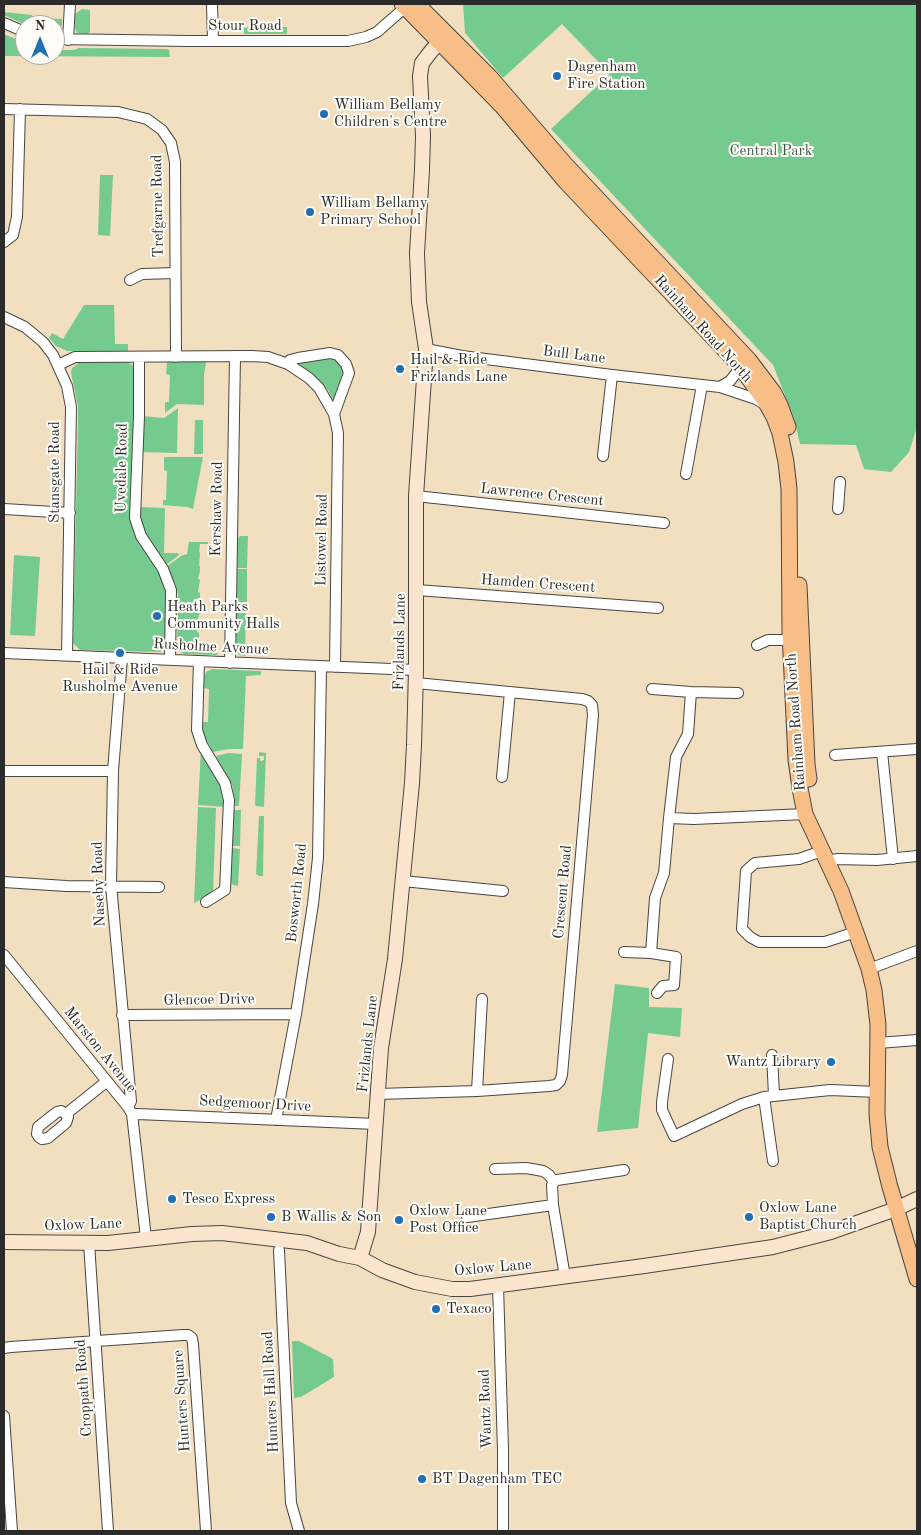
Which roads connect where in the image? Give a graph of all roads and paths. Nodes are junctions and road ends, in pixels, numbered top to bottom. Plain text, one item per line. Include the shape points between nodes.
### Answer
1 (70, 4) edge
2 (212, 4) edge
3 (409, 5) edge
4 (443, 38) junction
5 (65, 40) edge
6 (68, 40) junction
7 (213, 41) junction
8 (4, 109) edge
9 (20, 109) junction
10 (4, 242) edge
11 (174, 274) junction
12 (130, 280) dead end
13 (4, 317) edge
14 (426, 349) junction
15 (235, 356) junction
16 (139, 357) junction
17 (176, 357) junction
18 (288, 364) junction
19 (58, 365) junction
20 (739, 365) junction
21 (612, 375) junction
22 (702, 385) junction
23 (720, 387) junction
24 (768, 406) junction
25 (334, 414) junction
26 (603, 456) dead end
27 (686, 474) dead end
28 (840, 482) dead end
29 (416, 496) junction
30 (4, 509) edge
31 (838, 510) dead end
32 (70, 513) junction
33 (664, 523) dead end
34 (417, 590) junction
35 (658, 608) dead end
36 (790, 640) junction
37 (757, 645) dead end
38 (4, 653) edge
39 (67, 656) junction
40 (122, 658) junction
41 (170, 660) junction
42 (198, 661) junction
43 (230, 663) junction
44 (321, 667) junction
45 (335, 668) junction
46 (416, 677) junction
47 (652, 689) dead end
48 (510, 692) junction
49 (691, 692) junction
50 (738, 692) dead end
51 (917, 749) edge
52 (882, 752) junction
53 (835, 755) dead end
54 (4, 771) edge
55 (113, 771) junction
56 (502, 777) dead end
57 (805, 814) junction
58 (669, 818) junction
59 (815, 832) junction
60 (825, 856) junction
61 (917, 856) edge
62 (893, 859) junction
63 (403, 881) junction
64 (4, 882) edge
65 (111, 885) junction
66 (159, 886) dead end
67 (504, 891) dead end
68 (206, 902) dead end
69 (856, 932) junction
70 (917, 951) edge
71 (624, 952) dead end
72 (651, 953) junction
73 (4, 955) edge
74 (869, 969) junction
75 (657, 992) dead end
76 (482, 999) dead end
77 (296, 1014) junction
78 (122, 1015) junction
79 (917, 1040) edge
80 (878, 1043) junction
81 (772, 1055) dead end
82 (668, 1059) dead end
83 (106, 1082) junction
84 (477, 1091) junction
85 (878, 1092) junction
86 (378, 1094) junction
87 (769, 1096) junction
88 (130, 1111) junction
89 (66, 1114) dead end
90 (276, 1120) junction
91 (376, 1124) junction
92 (773, 1161) dead end
93 (495, 1169) dead end
94 (624, 1170) dead end
95 (554, 1182) junction
96 (917, 1199) edge
97 (553, 1205) junction
98 (896, 1209) junction
99 (468, 1217) dead end
100 (146, 1238) junction
101 (4, 1242) edge
102 (89, 1243) junction
103 (280, 1250) dead end
104 (360, 1258) junction
105 (917, 1276) edge
106 (565, 1277) junction
107 (498, 1286) junction
108 (95, 1341) junction
109 (4, 1348) edge
110 (4, 1416) edge
111 (12, 1531) edge
112 (108, 1531) edge
113 (206, 1531) edge
114 (299, 1531) edge
115 (503, 1531) edge

1 - 6 street
2 - 7 street
3 - 4 main road, Rainham Road North
3 - 7 street, Stour Road via 377,32 348,41
4 - 14 street, Frizlands Lane via 422,63 420,76 423,136 416,253
4 - 20 main road, Rainham Road North via 565,180
4 - 59 main road, Rainham Road North via 490,77 565,164 749,360 780,405 792,443 797,482 807,764
5 - 6 street, Stour Road
6 - 7 street, Stour Road
8 - 9 street, Trefgarne Road
9 - 10 street via 17,217 13,235
9 - 11 street, Trefgarne Road via 118,112 147,119 162,130 171,143 175,162
11 - 12 street via 142,274
11 - 17 street, Trefgarne Road
13 - 19 street, Stansgate Road via 26,327 44,344
14 - 21 street, Bull Lane
14 - 29 street, Frizlands Lane
15 - 17 street, Listowel Road
15 - 18 street, Listowel Road via 268,357
15 - 43 street, Kershaw Road
16 - 17 street, Listowel Road
16 - 19 street, Listowel Road via 74,357
16 - 41 street, Uvedale Road via 137,528 171,590
18 - 25 street, Listowel Road via 319,388
18 - 25 street via 290,360 330,353 342,359 349,374
19 - 32 street, Stansgate Road via 71,407
20 - 23 street via 730,381
20 - 24 main road, Rainham Road North
21 - 22 street, Bull Lane
21 - 26 street
22 - 23 street, Bull Lane
22 - 27 street
23 - 24 street, Bull Lane
24 - 36 main road, Rainham Road North via 780,433 788,480
25 - 45 street, Listowel Road via 339,458
28 - 31 street
29 - 33 street, Lawrence Crescent
29 - 34 street, Frizlands Lane
30 - 32 street
32 - 39 street, Stansgate Road
34 - 35 street, Hamden Crescent
34 - 46 street, Frizlands Lane
36 - 37 street via 768,640
36 - 57 main road, Rainham Road North via 796,760
38 - 39 street, Rusholme Avenue
39 - 40 street, Rusholme Avenue
40 - 41 street, Rusholme Avenue
40 - 55 street, Naseby Road
41 - 42 street, Rusholme Avenue
42 - 43 street, Rusholme Avenue
42 - 68 street via 196,730 225,783 228,800 225,890
43 - 44 street, Rusholme Avenue
44 - 45 street, Rusholme Avenue
44 - 77 street, Bosworth Road via 318,858
45 - 46 street, Rusholme Avenue
46 - 48 street, Crescent Road
46 - 63 street, Frizlands Lane via 412,783
47 - 49 street
48 - 56 street
48 - 84 street, Crescent Road via 582,699 592,705 594,715 560,1081 549,1086
49 - 50 street
49 - 58 street via 688,734 676,757
51 - 52 street
52 - 53 street
52 - 62 street
54 - 55 street
55 - 65 street, Naseby Road
57 - 58 street
57 - 59 main road, Rainham Road North
58 - 72 street via 664,873 655,898
59 - 60 main road, Rainham Road North
60 - 62 street
60 - 69 main road, Rainham Road North
60 - 69 street via 755,863 746,872 742,929 759,942 825,942
61 - 62 street
63 - 67 street
63 - 86 street, Frizlands Lane
64 - 65 street
65 - 66 street
65 - 78 street, Naseby Road
69 - 74 main road, Rainham Road North
70 - 74 street
71 - 72 street
72 - 75 street via 676,957 674,985 663,986
73 - 83 street, Marston Avenue
74 - 80 main road, Rainham Road North
76 - 84 street
77 - 78 street, Glencoe Drive
77 - 90 street, Bosworth Road
78 - 88 street, Naseby Road
79 - 80 street
80 - 85 main road, Rainham Road North
81 - 87 street
82 - 87 street via 662,1110 674,1136 742,1104
83 - 88 street, Marston Avenue
83 - 89 street
84 - 86 street, Crescent Road
85 - 87 street via 830,1090
85 - 98 main road, Rainham Road North via 880,1147
86 - 91 street, Frizlands Lane
87 - 92 street
88 - 90 street, Sedgemoor Drive
88 - 100 street, Marston Avenue
90 - 91 street, Sedgemoor Drive
91 - 104 street, Frizlands Lane via 368,1232
93 - 95 street via 543,1171
94 - 95 street
95 - 97 street
96 - 98 street, Oxlow Lane
97 - 99 street
97 - 106 street
98 - 105 main road, Rainham Road North
98 - 106 street, Oxlow Lane via 831,1232 773,1247
100 - 102 street, Oxlow Lane
100 - 104 street, Oxlow Lane via 222,1233 307,1243
101 - 102 street, Oxlow Lane
102 - 108 street, Croppath Road
103 - 114 street, Hunters Hall Road via 291,1503
104 - 107 street, Oxlow Lane via 382,1270 435,1287 470,1289
106 - 107 street, Oxlow Lane
107 - 115 street, Wantz Road
108 - 109 street, Hunters Square
108 - 112 street, Croppath Road
108 - 113 street, Hunters Square via 183,1335 192,1338
110 - 111 street

